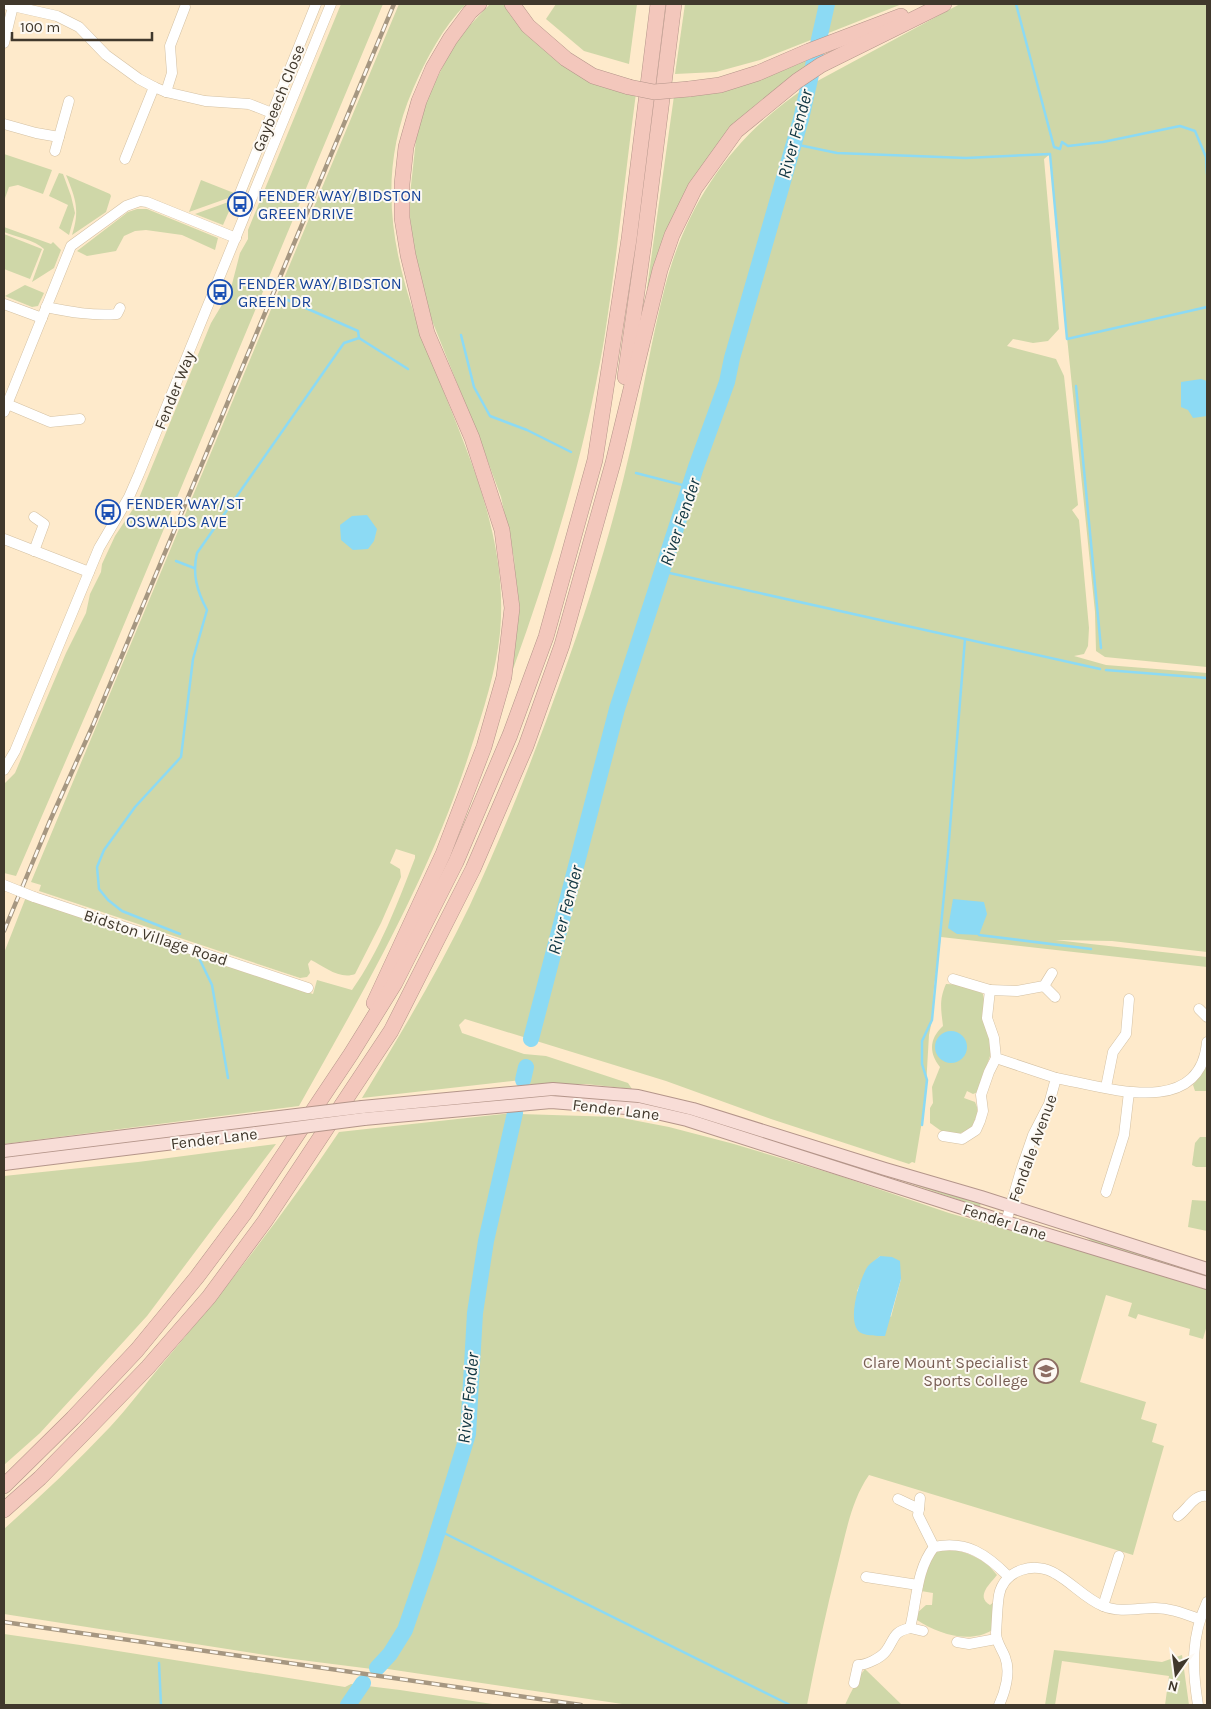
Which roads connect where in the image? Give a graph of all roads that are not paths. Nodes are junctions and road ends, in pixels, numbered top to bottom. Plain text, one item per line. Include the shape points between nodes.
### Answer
1 (316, 4) edge
2 (331, 4) edge
3 (512, 4) edge
4 (658, 4) edge
5 (674, 4) edge
6 (930, 4) edge
7 (944, 4) edge
8 (8, 5) edge
9 (185, 8) dead end
10 (474, 8) edge
11 (4, 44) edge
12 (154, 87) junction
13 (166, 92) junction
14 (69, 101) dead end
15 (272, 114) junction
16 (4, 124) edge
17 (58, 137) junction
18 (55, 151) dead end
19 (125, 159) dead end
20 (254, 159) junction
21 (267, 164) junction
22 (240, 192) dead end
23 (236, 238) junction
24 (4, 304) edge
25 (46, 307) junction
26 (120, 308) dead end
27 (42, 318) junction
28 (5, 408) edge
29 (80, 419) dead end
30 (613, 463) junction
31 (34, 517) dead end
32 (4, 539) edge
33 (34, 551) junction
34 (89, 572) junction
35 (4, 770) edge
36 (4, 885) edge
37 (1052, 973) dead end
38 (953, 980) dead end
39 (1044, 986) junction
40 (308, 988) dead end
41 (990, 990) junction
42 (1054, 997) dead end
43 (1129, 999) dead end
44 (1207, 1042) edge
45 (350, 1054) junction
46 (996, 1058) junction
47 (1056, 1078) junction
48 (1106, 1087) junction
49 (1130, 1092) junction
50 (363, 1113) junction
51 (943, 1136) dead end
52 (4, 1151) edge
53 (4, 1164) edge
54 (1106, 1192) dead end
55 (1010, 1206) junction
56 (1006, 1222) junction
57 (1207, 1269) edge
58 (1207, 1283) edge
59 (4, 1486) edge
60 (1207, 1496) edge
61 (920, 1498) dead end
62 (898, 1499) dead end
63 (918, 1509) junction
64 (4, 1510) edge
65 (1178, 1516) dead end
66 (934, 1547) junction
67 (1119, 1556) dead end
68 (866, 1577) dead end
69 (1009, 1577) junction
70 (918, 1585) junction
71 (1207, 1602) edge
72 (1103, 1606) junction
73 (1200, 1618) junction
74 (910, 1628) junction
75 (923, 1631) dead end
76 (996, 1639) junction
77 (957, 1642) dead end
78 (847, 1661) dead end
79 (858, 1665) junction
80 (854, 1683) dead end
81 (1201, 1703) edge
82 (999, 1705) edge

1 - 15 street, Gaybeech Close
2 - 21 street, Fender Way
3 - 6 highway, bridge via 528,26 566,59 593,76 654,92 720,85 758,73
4 - 45 highway via 628,240 595,460 546,637 510,736 456,862 395,983
5 - 30 highway
7 - 30 highway via 821,65 797,81 736,131 694,188 660,270
8 - 11 street
8 - 12 street via 57,16 79,27 106,55
9 - 13 street via 170,46 172,73
10 - 45 highway via 450,40 419,100 406,148 402,218 426,333 472,438 502,530 512,608 504,677 484,747 443,854
12 - 13 street
12 - 19 street
13 - 15 street via 205,101 249,104
14 - 17 street
15 - 20 street, Gaybeech Close
16 - 17 street
17 - 18 street
20 - 21 street
20 - 22 street, Gaybeech Close
21 - 23 street, Fender Way
23 - 25 street via 147,202 126,206 71,246
23 - 34 street, Fender Way via 129,498 99,548
24 - 27 street
25 - 26 street via 100,316 117,314
25 - 27 street
27 - 28 street
28 - 29 street via 50,422
30 - 64 highway via 562,645 526,746 473,869 391,1031 271,1213 209,1297 148,1367 40,1478
31 - 33 street via 44,524
32 - 33 street
33 - 34 street
34 - 35 street, Fender Way via 15,751
36 - 40 street, Bidston Village Road, bridge
37 - 39 street
38 - 41 street
39 - 41 street via 1017,991
39 - 42 street
41 - 46 street via 987,1018
43 - 48 street via 1126,1034 1113,1052
44 - 49 street via 1199,1067 1184,1083 1161,1093
45 - 59 highway via 244,1214 197,1277 136,1350
46 - 47 street, Fendale Avenue
46 - 51 street via 981,1095 983,1111 976,1130 962,1139
47 - 48 street
47 - 55 street, Fendale Avenue
48 - 49 street
49 - 54 street via 1124,1135
50 - 52 main road, Fender Lane, bridge via 255,1120
50 - 53 main road, Fender Lane, bridge via 256,1133
50 - 55 main road, Fender Lane via 552,1089 638,1096 693,1109
50 - 56 main road, Fender Lane via 551,1102 639,1109 687,1120
55 - 56 street, Fendale Avenue
55 - 57 main road, Fender Lane
56 - 58 main road, Fender Lane
60 - 65 street via 1193,1500
61 - 63 street
62 - 63 street
63 - 66 street
66 - 69 street via 950,1545 975,1550 991,1559
66 - 70 street via 925,1559
67 - 72 street
68 - 70 street
69 - 72 street via 1027,1568 1042,1567
69 - 76 street via 999,1594
70 - 74 street
71 - 73 street
72 - 73 street via 1173,1610
73 - 81 street via 1193,1667
74 - 75 street
74 - 79 street via 900,1630 882,1655
76 - 77 street via 969,1644
76 - 82 street via 1006,1660 1007,1673
78 - 79 street
79 - 80 street

